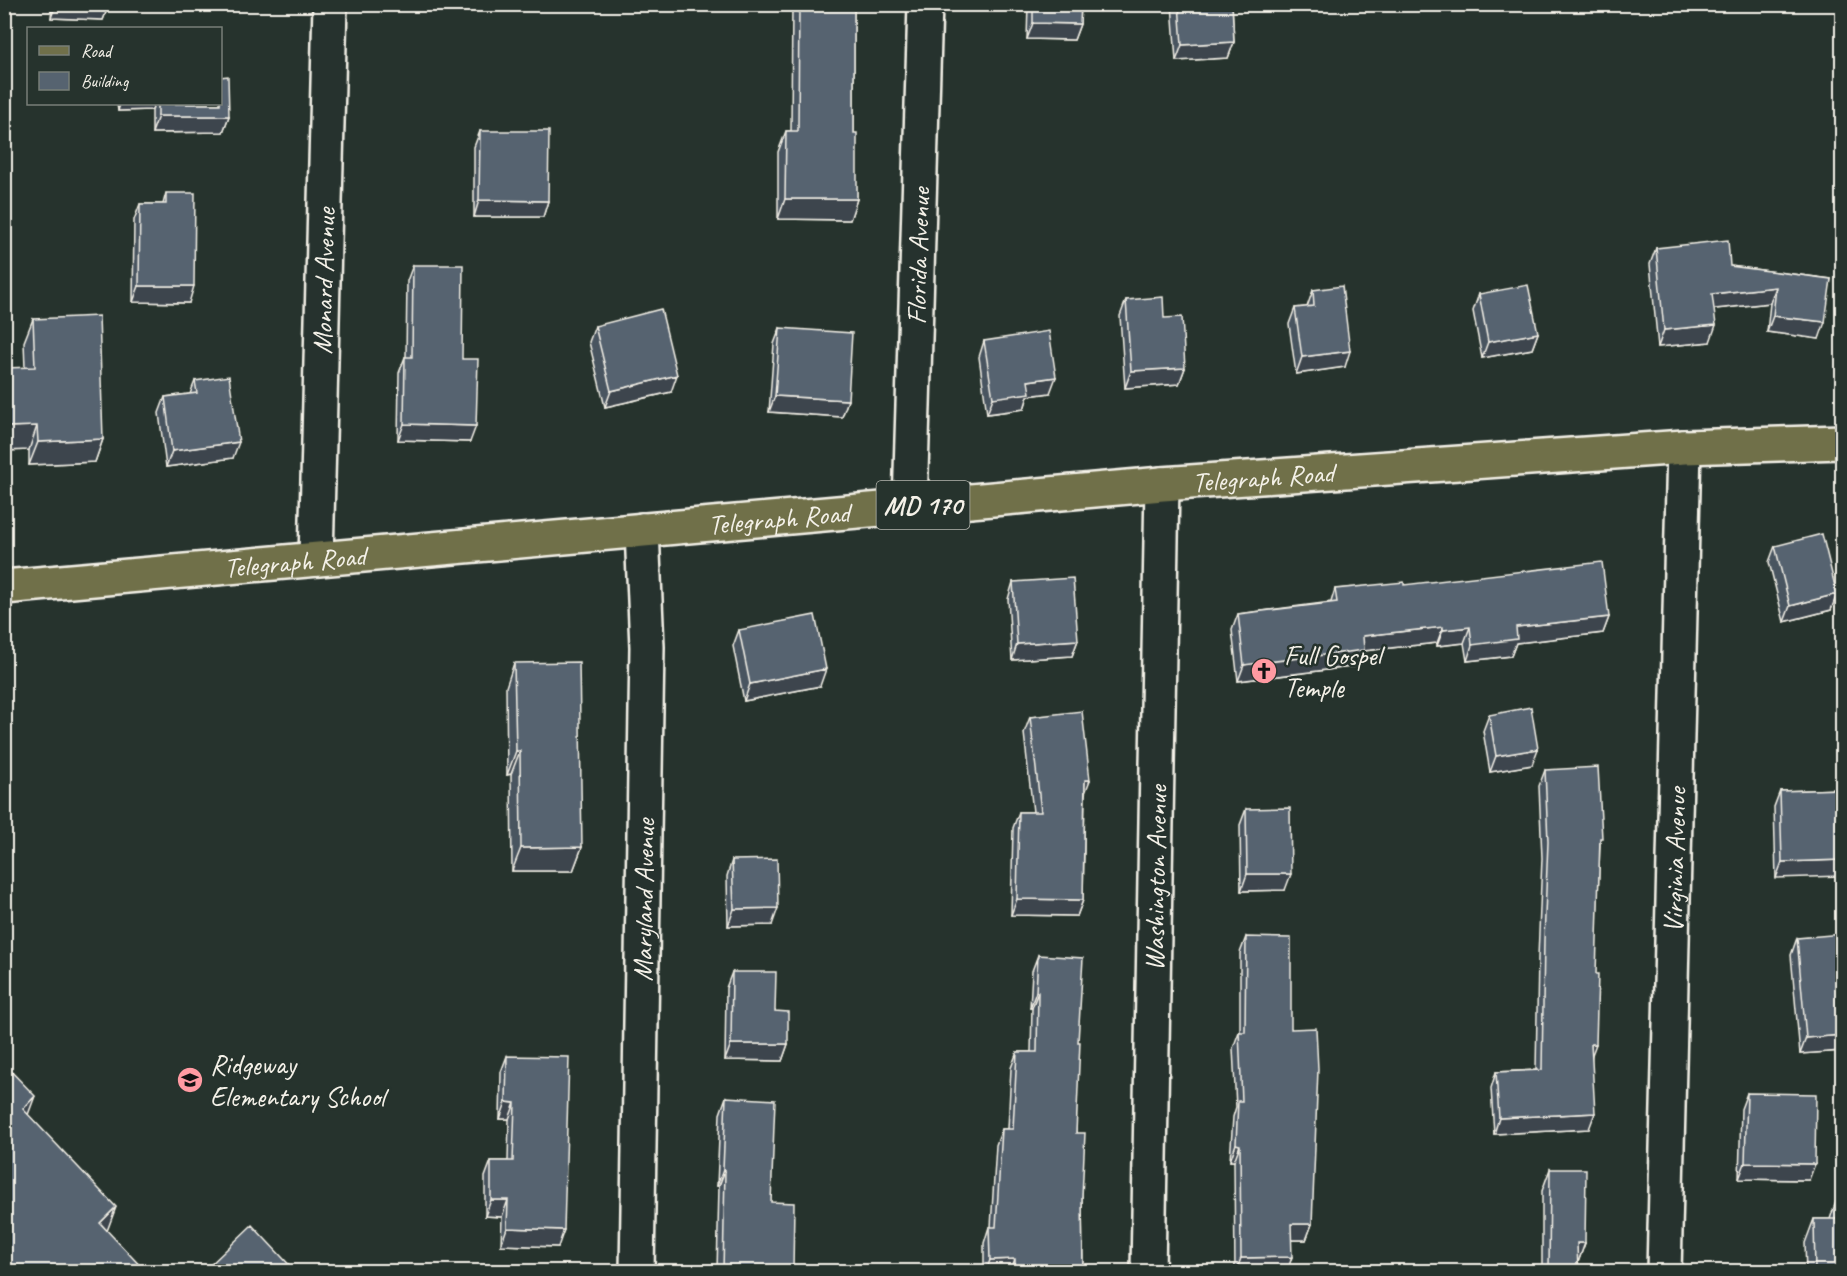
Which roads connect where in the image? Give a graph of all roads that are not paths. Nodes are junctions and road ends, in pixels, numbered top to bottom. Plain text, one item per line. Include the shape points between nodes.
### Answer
1 (330, 4) edge
2 (925, 4) edge
3 (1842, 442) edge
4 (1684, 447) junction
5 (1162, 484) junction
6 (910, 506) junction
7 (642, 530) junction
8 (316, 559) junction
9 (4, 587) edge
10 (637, 1272) edge
11 (1148, 1272) edge
12 (1664, 1272) edge

1 - 8 street, Monard Avenue
2 - 6 street, Florida Avenue
3 - 4 main road, Telegraph Road / MD 170
4 - 5 main road, Telegraph Road / MD 170
4 - 12 street, Virginia Avenue
5 - 6 main road, Telegraph Road / MD 170
5 - 11 street, Washington Avenue
6 - 7 main road, Telegraph Road / MD 170
7 - 8 main road, Telegraph Road / MD 170
7 - 10 street, Maryland Avenue via 647,647
8 - 9 main road, Telegraph Road / MD 170

